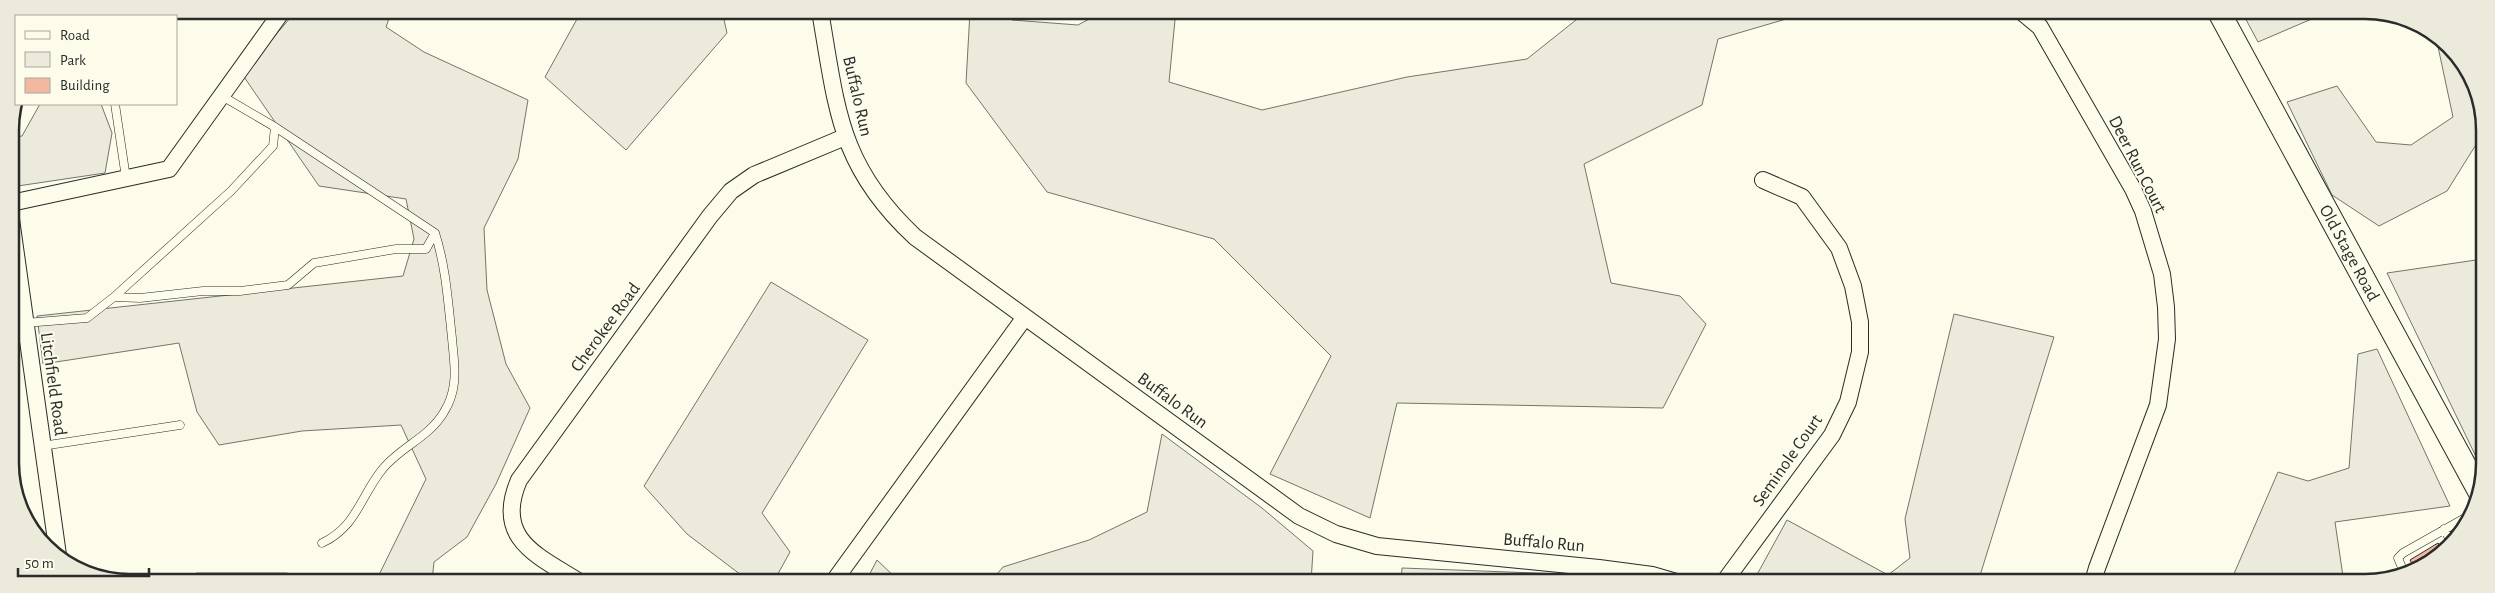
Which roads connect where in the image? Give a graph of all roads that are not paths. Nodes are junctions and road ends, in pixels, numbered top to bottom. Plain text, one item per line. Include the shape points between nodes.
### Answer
1 (277, 19) edge
2 (821, 19) edge
3 (2030, 19) edge
4 (2223, 19) edge
5 (222, 96) junction
6 (115, 105) edge
7 (275, 128) junction
8 (845, 137) junction
9 (126, 179) junction
10 (1763, 180) dead end
11 (19, 202) edge
12 (435, 233) junction
13 (19, 278) edge
14 (114, 297) junction
15 (1025, 317) junction
16 (25, 323) junction
17 (180, 425) dead end
18 (42, 446) junction
19 (2474, 483) edge
20 (2460, 520) edge
21 (2444, 529) junction
22 (2448, 537) edge
23 (322, 543) dead end
24 (57, 547) edge
25 (2402, 568) edge
26 (566, 574) edge
27 (839, 574) edge
28 (1644, 574) edge
29 (1730, 574) edge
30 (2095, 574) edge

1 - 5 street
2 - 8 street, Buffalo Run
3 - 30 street, Deer Run Court via 2040,27 2133,188 2154,242 2165,298 2167,339 2158,405
4 - 19 main road, Old Stage Road
5 - 7 lane
5 - 9 street via 169,170
6 - 9 lane
7 - 12 lane
7 - 14 lane via 273,146 231,190
8 - 15 street, Buffalo Run via 865,180 894,218
8 - 26 street, Cherokee Road via 754,174 731,191 519,480 510,506 516,533 532,553
9 - 11 street
10 - 29 street, Seminole Court via 1802,197 1839,248 1853,286 1860,322 1860,352 1848,402 1832,435
12 - 14 lane via 426,248 396,249 314,263 288,284 240,291
12 - 23 lane via 445,271 453,356 454,383 450,398 444,412 427,433 384,466 349,523 337,536
13 - 16 street, Litchfield Road
14 - 16 lane via 87,318
15 - 27 street
15 - 28 street, Buffalo Run via 1299,516 1336,534 1377,546
16 - 18 street, Litchfield Road
17 - 18 lane
18 - 24 street, Litchfield Road
20 - 21 lane
21 - 22 lane
21 - 25 lane via 2403,553 2398,558

